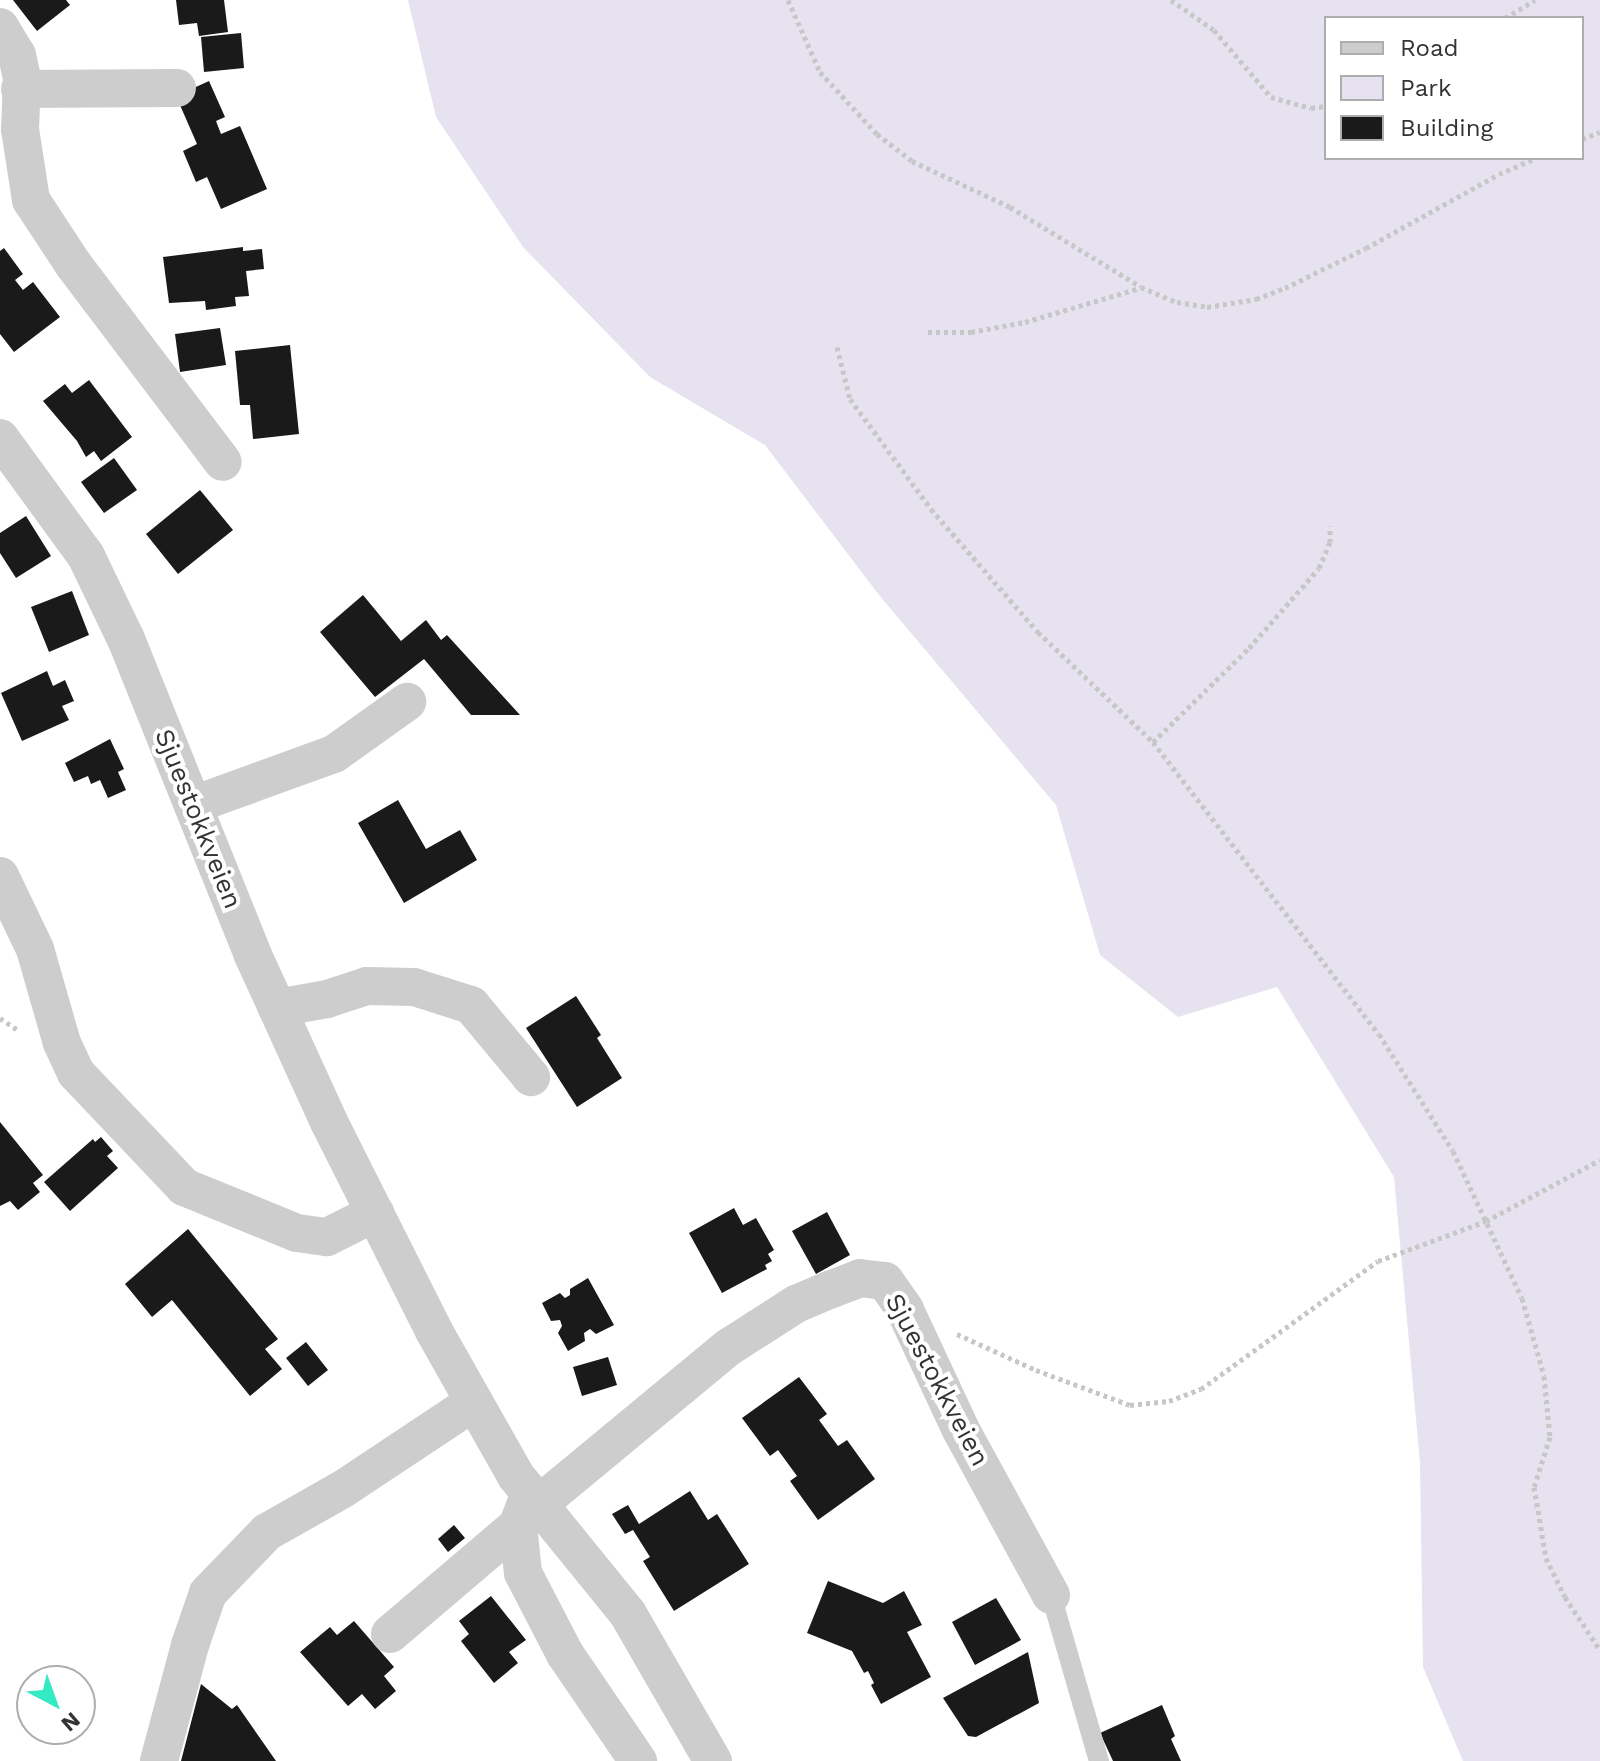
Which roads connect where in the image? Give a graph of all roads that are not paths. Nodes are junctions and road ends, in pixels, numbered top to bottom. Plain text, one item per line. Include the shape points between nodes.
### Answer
1 (0, 27) edge
2 (177, 88) dead end
3 (20, 89) junction
4 (0, 438) edge
5 (223, 462) dead end
6 (407, 702) dead end
7 (193, 805) junction
8 (0, 876) edge
9 (277, 1008) junction
10 (531, 1077) dead end
11 (375, 1213) junction
12 (474, 1402) junction
13 (529, 1507) junction
14 (1051, 1595) joint
15 (390, 1634) dead end
16 (159, 1761) edge
17 (638, 1761) edge
18 (713, 1761) edge
19 (1099, 1761) edge

1 - 3 street via 17,55
2 - 3 street
3 - 5 street via 22,159 31,200
4 - 7 street, Sjuestokkveien via 86,556
6 - 7 street via 334,754
7 - 9 street, Sjuestokkveien
8 - 11 street via 35,949 76,1073 184,1187 297,1233 327,1237
9 - 10 street via 367,986 414,987 471,1005
9 - 11 street, Sjuestokkveien
11 - 12 street, Sjuestokkveien
12 - 13 street, Sjuestokkveien
12 - 16 street via 343,1489 267,1532 208,1593
13 - 14 street, Sjuestokkveien via 729,1347 796,1304 860,1278 885,1281 905,1310 961,1430
13 - 15 street
13 - 17 street, Sjuestokkveien via 523,1573 594,1699
13 - 18 street, Sjuestokkveien via 628,1614
14 - 19 lane

